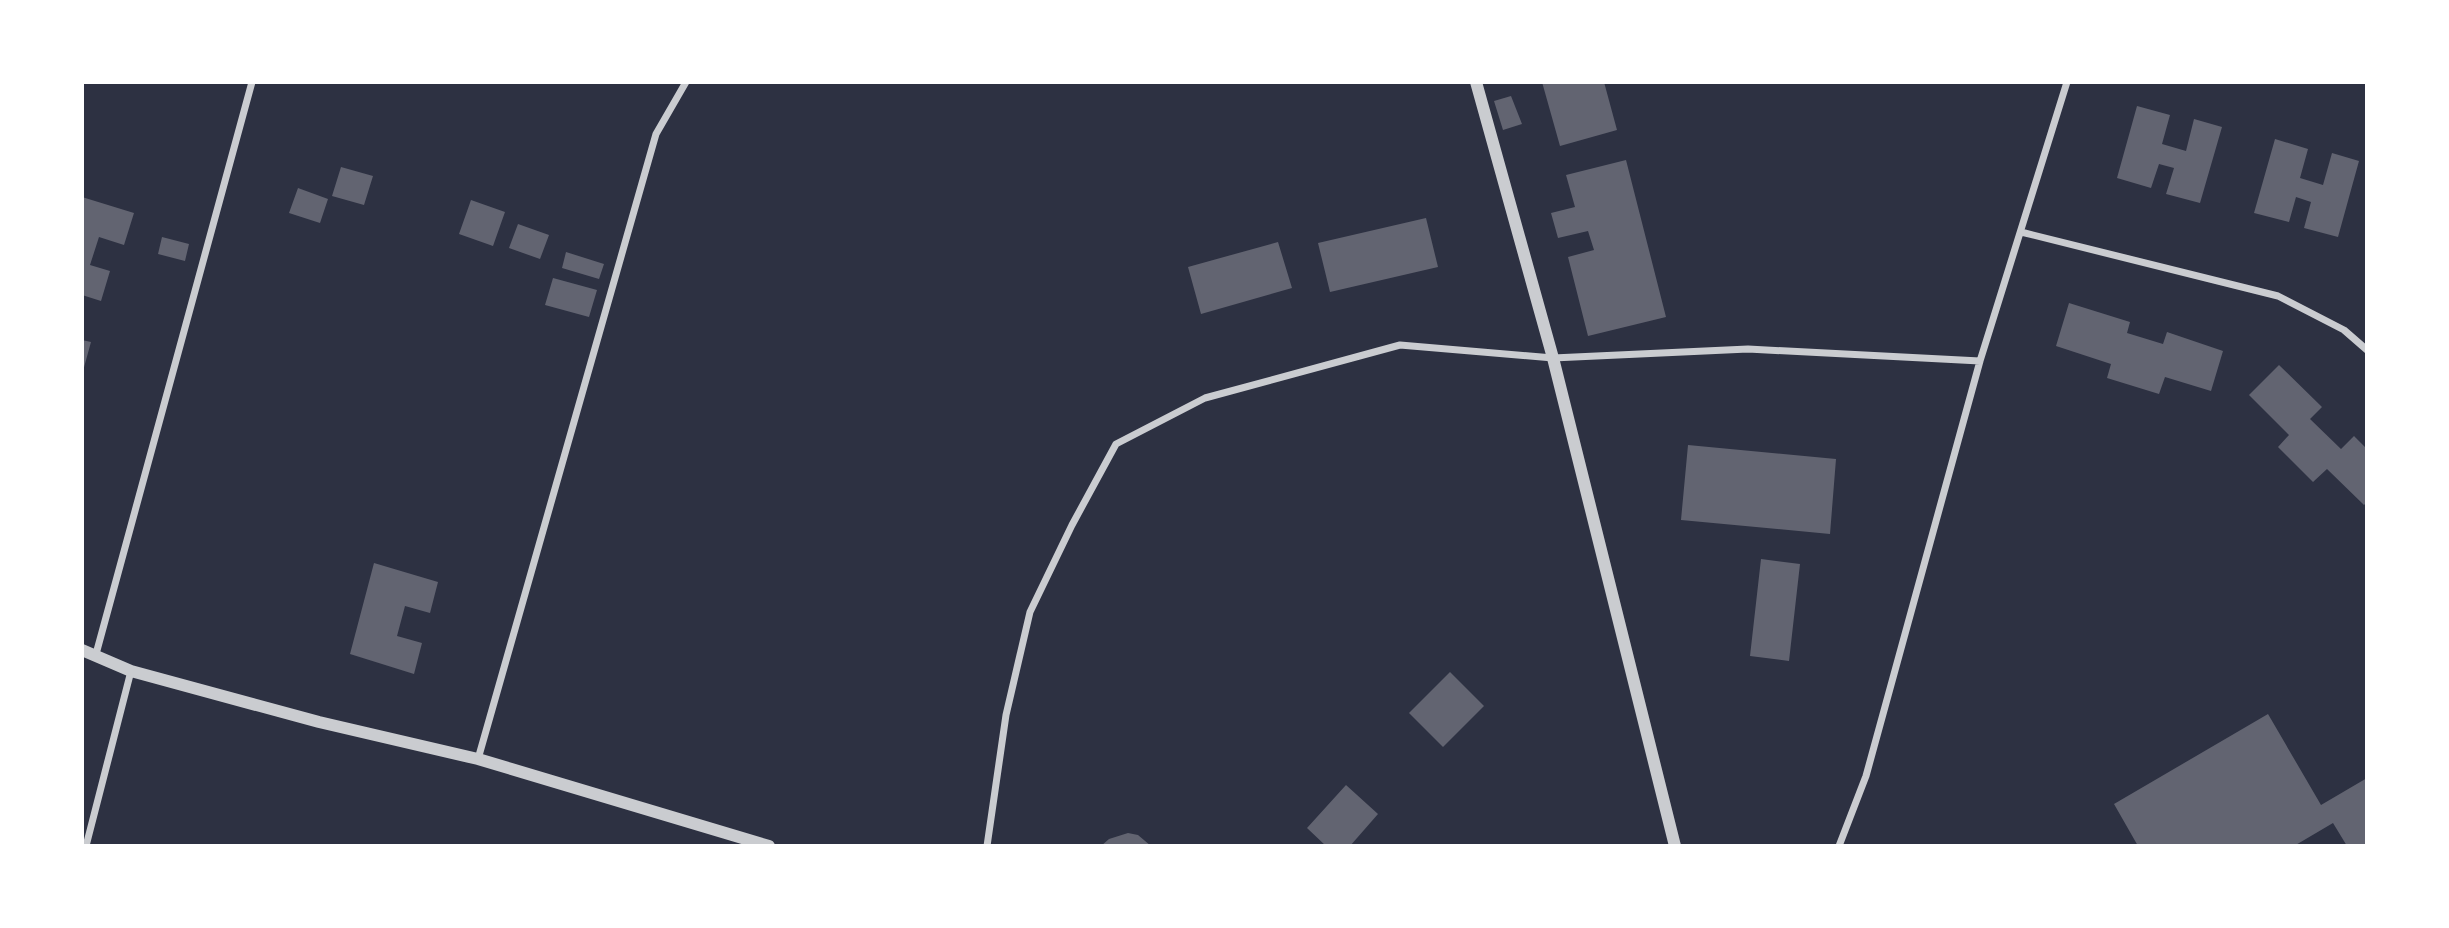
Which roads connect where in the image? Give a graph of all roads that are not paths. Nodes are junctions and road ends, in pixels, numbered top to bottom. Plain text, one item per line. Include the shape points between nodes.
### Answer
1 (252, 82) edge
2 (686, 82) edge
3 (1476, 82) edge
4 (2067, 82) edge
5 (2021, 232) junction
6 (2367, 350) edge
7 (1553, 358) junction
8 (1980, 362) junction
9 (82, 650) edge
10 (96, 654) junction
11 (131, 671) junction
12 (478, 759) junction
13 (742, 842) edge
14 (86, 846) edge
15 (769, 846) edge
16 (987, 846) edge
17 (1675, 846) edge
18 (1839, 846) edge

1 - 10 street
2 - 12 street via 656,134
3 - 7 street
4 - 5 street
5 - 6 street via 2278,296 2344,330
5 - 8 street
7 - 8 street via 1748,349
7 - 16 street via 1400,345 1205,398 1116,444 1030,612 1006,715
7 - 17 street
8 - 18 street via 1870,763
9 - 10 street
10 - 11 street
11 - 12 street
11 - 14 street
12 - 13 street
13 - 15 street

